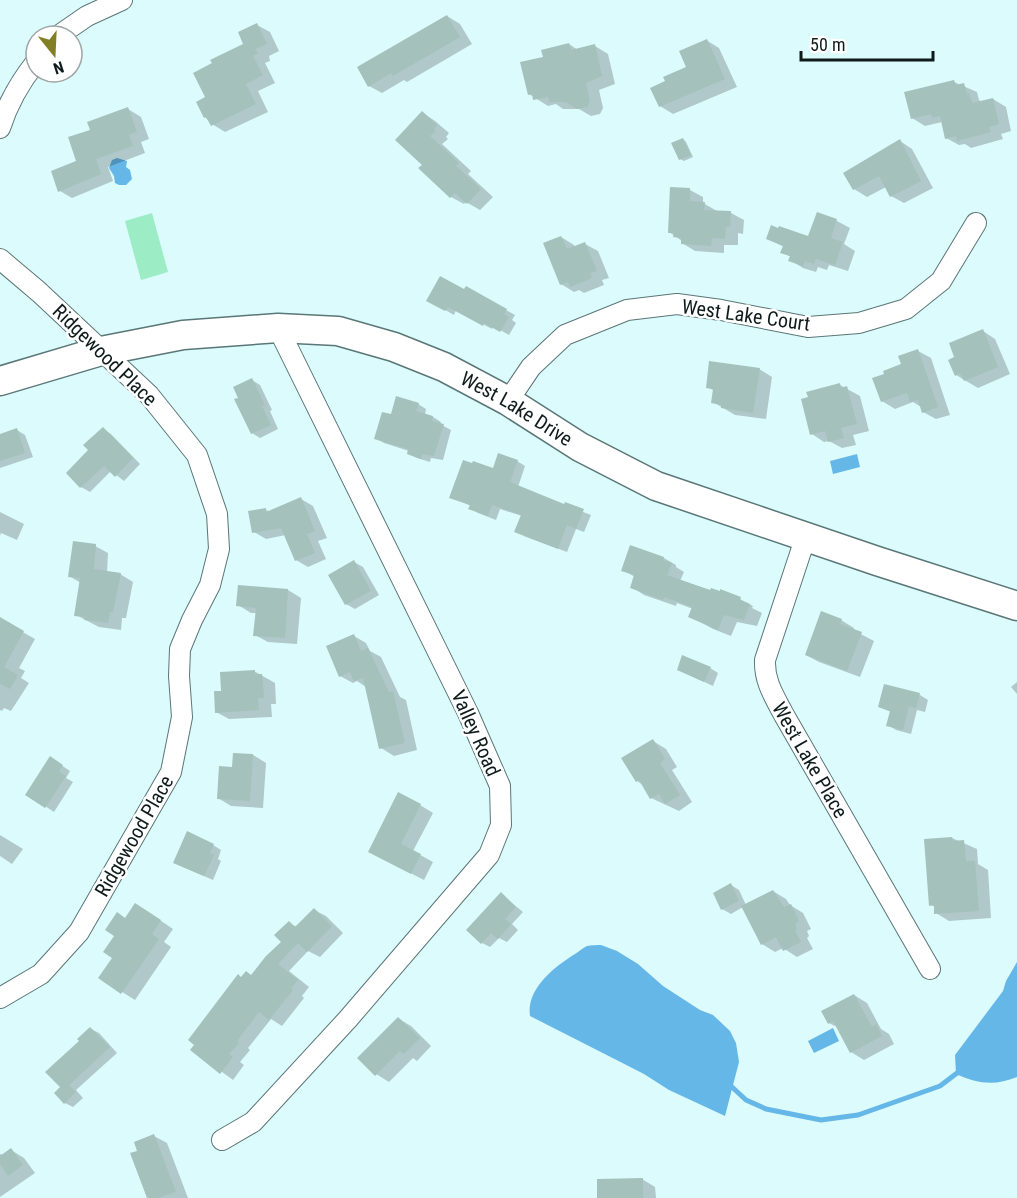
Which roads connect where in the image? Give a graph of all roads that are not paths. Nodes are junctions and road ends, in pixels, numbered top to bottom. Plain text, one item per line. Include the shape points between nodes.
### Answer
1 (122, 0) edge
2 (75, 24) edge
3 (24, 78) edge
4 (0, 128) edge
5 (976, 223) dead end
6 (0, 259) edge
7 (278, 328) junction
8 (101, 351) junction
9 (0, 381) edge
10 (508, 401) junction
11 (806, 536) junction
12 (1017, 606) edge
13 (930, 969) dead end
14 (0, 998) edge
15 (222, 1140) dead end

1 - 2 street
3 - 4 street
5 - 10 street, West Lake Court via 941,280 906,309 859,323 808,327 677,304 627,309 565,335 531,367
6 - 8 street, Ridgewood Place
7 - 8 main road, West Lake Drive via 183,334
7 - 10 main road, West Lake Drive via 338,331 394,347 444,367
7 - 15 street, Valley Road via 468,713 500,786 501,825 489,855 348,1019 253,1122
8 - 9 main road, West Lake Drive
8 - 14 street, Ridgewood Place via 148,395 196,455 217,514 219,549 210,585 180,649 182,717 171,772 79,932 41,974
10 - 11 main road, West Lake Drive via 580,447 657,486
11 - 12 main road, West Lake Drive
11 - 13 street, West Lake Place via 765,660 765,674 784,715

